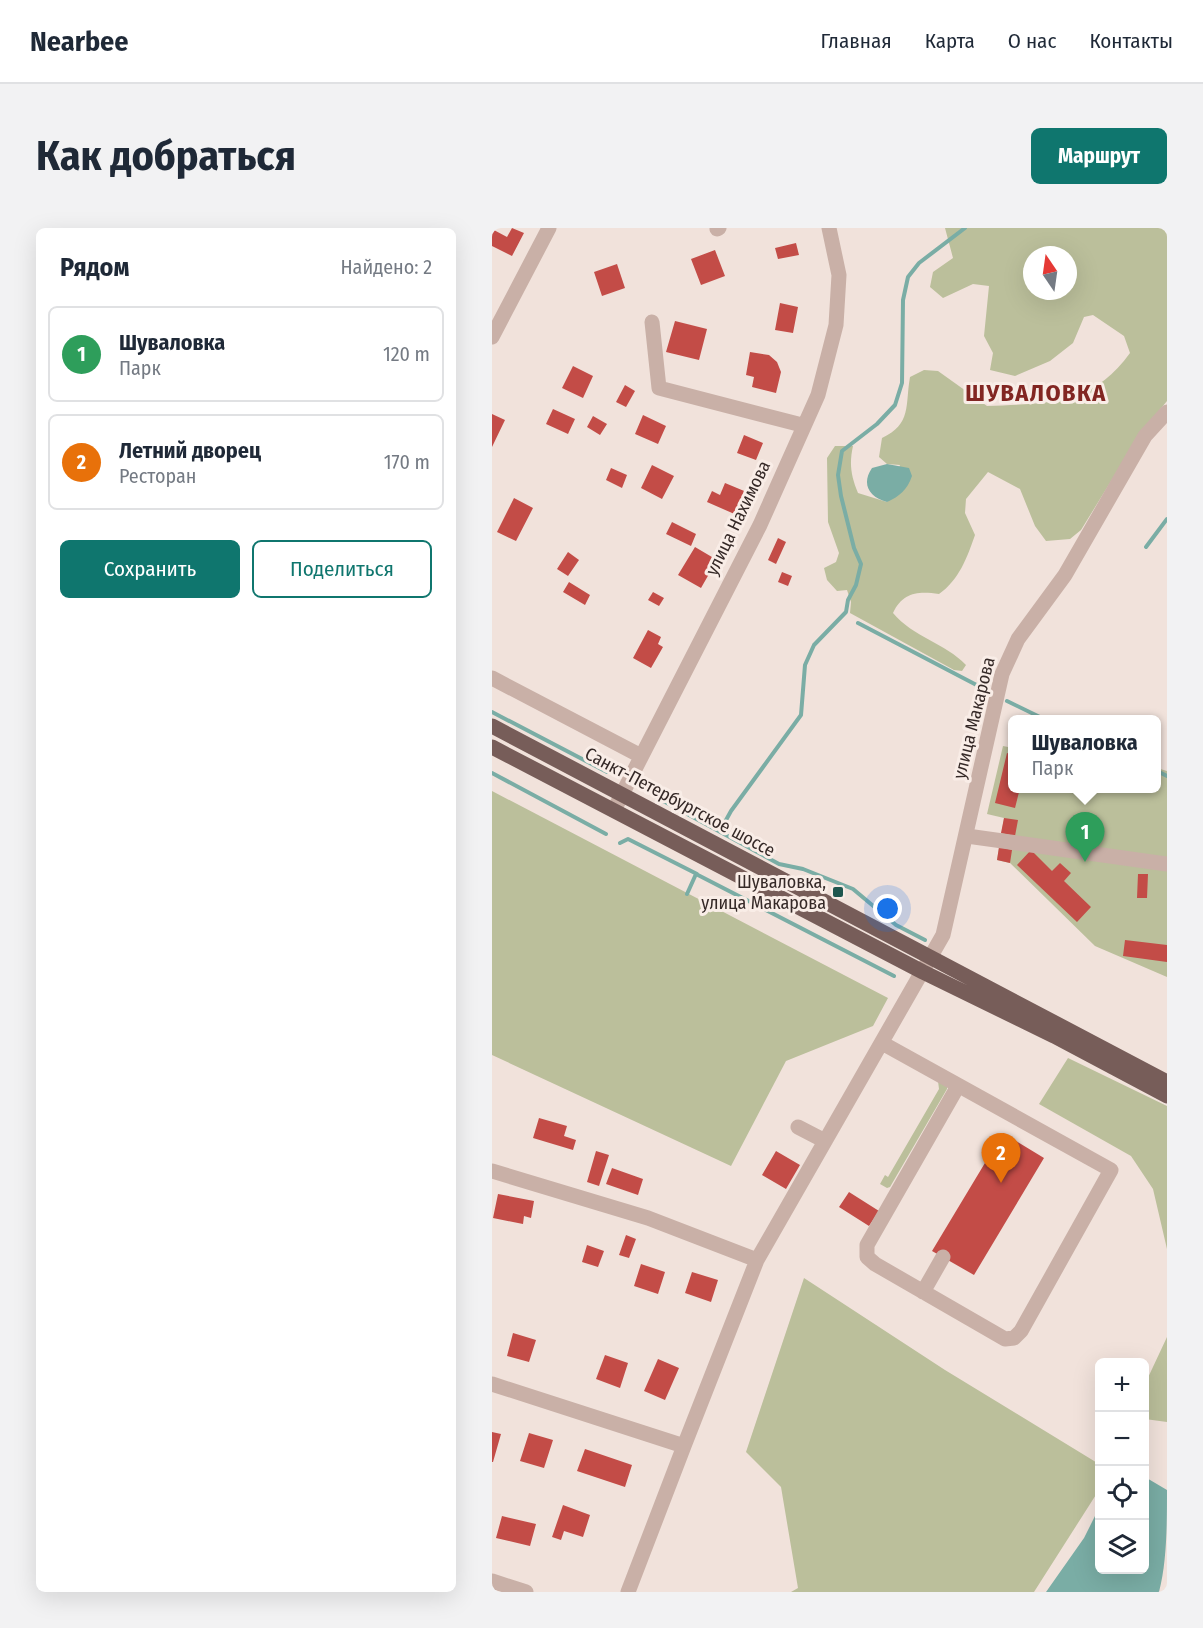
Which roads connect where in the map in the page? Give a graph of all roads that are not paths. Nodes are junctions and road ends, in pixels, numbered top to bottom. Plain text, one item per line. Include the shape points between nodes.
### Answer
1 (549, 228) edge
2 (829, 228) edge
3 (652, 322) dead end
4 (492, 337) edge
5 (1167, 412) edge
6 (802, 425) junction
7 (492, 678) edge
8 (492, 726) edge
9 (492, 747) edge
10 (641, 756) junction
11 (622, 794) junction
12 (614, 810) junction
13 (967, 837) junction
14 (1167, 864) edge
15 (931, 957) junction
16 (923, 972) junction
17 (882, 1043) junction
18 (1167, 1082) edge
19 (958, 1086) junction
20 (1167, 1096) edge
21 (798, 1127) dead end
22 (825, 1141) junction
23 (492, 1171) edge
24 (943, 1257) dead end
25 (757, 1260) junction
26 (923, 1292) junction
27 (492, 1384) edge
28 (684, 1446) junction
29 (492, 1581) edge
30 (526, 1592) edge
31 (628, 1592) edge

1 - 4 street
2 - 6 street, улица Нахимова via 839,275 836,326 818,395
3 - 6 street via 659,388
5 - 13 street, улица Макарова via 1145,436 1065,575 1009,656
6 - 10 street, улица Нахимова via 760,525
7 - 10 street
8 - 11 main road, Санкт-Петербургское шоссе
9 - 12 main road, Санкт-Петербургское шоссе
10 - 11 street, улица Нахимова
11 - 12 street, улица Нахимова
11 - 15 main road, Санкт-Петербургское шоссе
12 - 16 main road, Санкт-Петербургское шоссе
13 - 14 street
13 - 15 street, улица Макарова via 942,935
15 - 16 street, улица Макарова
15 - 18 main road, Санкт-Петербургское шоссе
16 - 17 street, улица Макарова
16 - 20 main road, Санкт-Петербургское шоссе
17 - 19 street
17 - 22 street, улица Макарова
19 - 26 street via 867,1245 867,1257 875,1264
19 - 26 street via 1111,1170 1014,1338 1005,1339
21 - 22 street
22 - 25 street, улица Макарова
23 - 25 street via 648,1218
24 - 26 street
25 - 28 street, улица Макарова
27 - 28 street
28 - 31 street, улица Макарова
29 - 30 street

